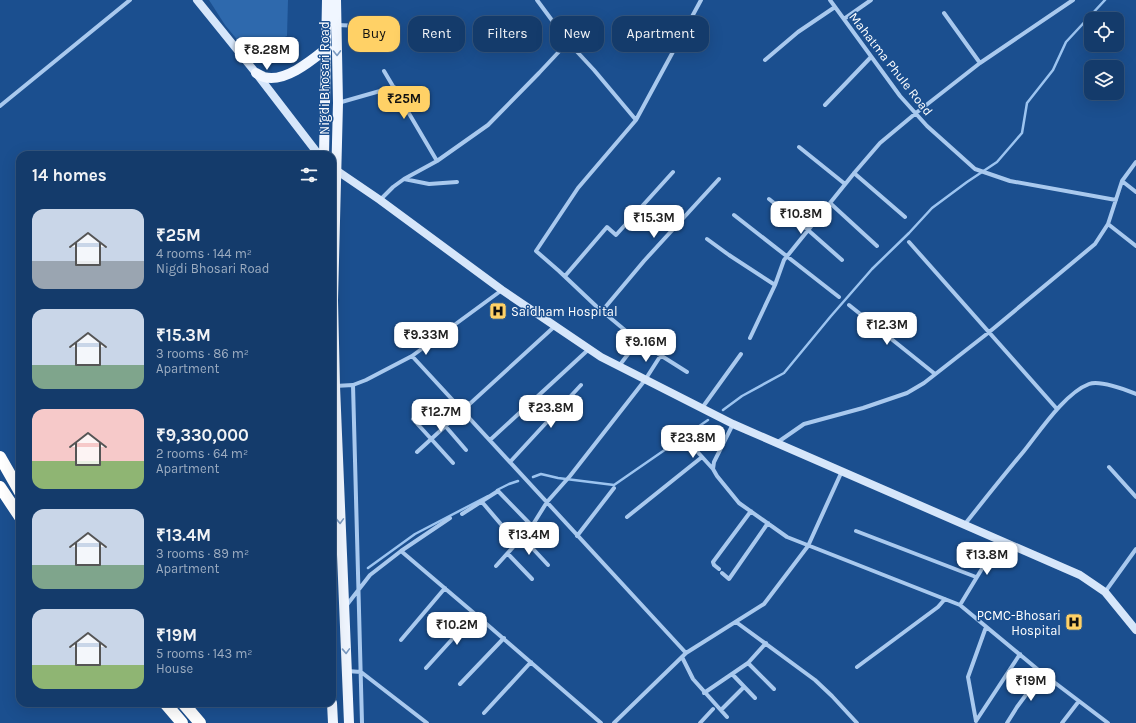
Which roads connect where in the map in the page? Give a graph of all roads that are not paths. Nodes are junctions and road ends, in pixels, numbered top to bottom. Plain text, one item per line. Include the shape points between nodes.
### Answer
1 (130, 0) edge
2 (197, 0) edge
3 (327, 0) edge
4 (336, 0) edge
5 (537, 0) edge
6 (701, 0) edge
7 (830, 0) edge
8 (870, 0) edge
9 (1073, 0) edge
10 (835, 7) junction
11 (944, 13) dead end
12 (550, 18) edge
13 (844, 19) junction
14 (332, 25) junction
15 (348, 26) edge
16 (327, 48) junction
17 (559, 52) edge
18 (577, 52) edge
19 (871, 57) junction
20 (765, 60) dead end
21 (980, 63) junction
22 (384, 71) dead end
23 (256, 73) junction
24 (394, 87) junction
25 (338, 103) junction
26 (825, 105) dead end
27 (0, 106) edge
28 (916, 113) junction
29 (636, 120) junction
30 (799, 147) dead end
31 (316, 151) edge
32 (324, 151) edge
33 (335, 151) edge
34 (437, 161) junction
35 (1136, 162) edge
36 (336, 170) edge
37 (673, 172) dead end
38 (854, 173) junction
39 (404, 179) junction
40 (719, 179) dead end
41 (1122, 181) junction
42 (457, 182) dead end
43 (845, 184) junction
44 (1136, 192) edge
45 (769, 199) dead end
46 (380, 200) junction
47 (1116, 200) junction
48 (830, 203) junction
49 (734, 215) dead end
50 (905, 217) dead end
51 (1108, 224) junction
52 (808, 230) junction
53 (707, 239) dead end
54 (909, 242) dead end
55 (877, 246) dead end
56 (1136, 246) edge
57 (788, 256) junction
58 (842, 260) dead end
59 (565, 276) junction
60 (775, 286) junction
61 (502, 290) junction
62 (839, 297) dead end
63 (849, 305) dead end
64 (602, 311) junction
65 (555, 326) junction
66 (988, 333) junction
67 (750, 338) dead end
68 (638, 340) junction
69 (589, 349) junction
70 (741, 354) dead end
71 (661, 355) junction
72 (412, 356) junction
73 (619, 366) junction
74 (687, 372) dead end
75 (935, 374) junction
76 (645, 380) junction
77 (353, 385) junction
78 (581, 385) dead end
79 (336, 386) edge
80 (1136, 394) edge
81 (428, 406) dead end
82 (702, 408) junction
83 (1057, 409) junction
84 (336, 411) edge
85 (462, 411) junction
86 (413, 419) dead end
87 (733, 424) junction
88 (446, 426) junction
89 (684, 437) dead end
90 (432, 439) junction
91 (490, 440) junction
92 (778, 442) junction
93 (466, 450) dead end
94 (417, 452) dead end
95 (0, 457) edge
96 (702, 457) junction
97 (510, 462) junction
98 (453, 463) dead end
99 (1108, 467) dead end
100 (713, 469) junction
101 (842, 470) junction
102 (16, 485) edge
103 (0, 487) edge
104 (614, 488) dead end
105 (1136, 497) edge
106 (482, 502) junction
107 (547, 502) junction
108 (751, 511) junction
109 (16, 512) edge
110 (462, 514) dead end
111 (628, 517) dead end
112 (450, 518) dead end
113 (768, 523) junction
114 (965, 524) junction
115 (532, 526) junction
116 (856, 531) dead end
117 (577, 536) junction
118 (522, 537) junction
119 (1000, 540) junction
120 (517, 543) junction
121 (808, 546) junction
122 (1136, 549) edge
123 (401, 551) junction
124 (508, 554) junction
125 (548, 565) dead end
126 (496, 566) dead end
127 (976, 578) junction
128 (532, 579) dead end
129 (445, 588) junction
130 (359, 589) junction
131 (1105, 592) junction
132 (945, 599) junction
133 (960, 605) junction
134 (344, 608) junction
135 (475, 614) junction
136 (736, 622) junction
137 (986, 627) junction
138 (1136, 630) edge
139 (504, 638) junction
140 (401, 640) dead end
141 (766, 643) junction
142 (686, 653) junction
143 (1020, 654) junction
144 (682, 657) junction
145 (531, 662) junction
146 (748, 663) junction
147 (858, 667) dead end
148 (426, 668) dead end
149 (347, 671) junction
150 (361, 672) junction
151 (1042, 673) junction
152 (732, 674) junction
153 (460, 684) dead end
154 (744, 687) junction
155 (774, 689) dead end
156 (704, 693) junction
157 (755, 698) dead end
158 (1079, 701) junction
159 (169, 707) edge
160 (187, 707) edge
161 (332, 707) edge
162 (713, 709) dead end
163 (721, 710) junction
164 (484, 713) dead end
165 (727, 717) dead end
166 (975, 722) edge
167 (182, 723) edge
168 (200, 723) edge
169 (332, 723) edge
170 (349, 723) edge
171 (362, 723) edge
172 (427, 723) edge
173 (601, 723) edge
174 (614, 723) edge
175 (700, 723) edge
176 (857, 723) edge
177 (1007, 723) edge
178 (1062, 723) edge
179 (1108, 723) edge

1 - 27 street
2 - 23 street
3 - 14 main road, Nigdi Bhosari Road
4 - 14 main road, Nigdi Bhosari Road
5 - 12 street
6 - 29 street
7 - 10 street, Mahatma Phule Road
8 - 13 street
9 - 21 street
10 - 13 street, Mahatma Phule Road
10 - 20 street via 798,32
11 - 21 street
13 - 19 street, Mahatma Phule Road
14 - 15 street
14 - 16 main road, Nigdi Bhosari Road
14 -> 25 main road, Nigdi Bhosari Road
16 - 23 main road via 307,64 287,74 270,78
16 - 32 main road, Nigdi Bhosari Road
17 - 34 street via 488,125
18 - 29 street
19 - 26 street
19 - 28 street, Mahatma Phule Road
21 - 28 street
22 - 24 street
23 - 31 street
24 - 25 street
24 - 34 street
25 - 33 main road, Nigdi Bhosari Road
28 - 38 street via 880,143
28 - 47 street, Mahatma Phule Road via 975,169 1010,181
29 - 59 street via 578,188 536,251
30 - 43 street
34 - 39 street
35 - 41 street
36 - 46 street
37 - 59 street via 616,235 607,227
38 - 43 street
38 - 50 street
39 - 42 street via 429,184
39 - 46 street
40 - 64 street
41 - 44 street
41 - 47 street
43 - 48 street
45 - 52 street
46 - 61 street
47 - 51 street
48 - 52 street
48 - 55 street
49 - 57 street
51 - 56 street
51 - 66 street via 1095,244
52 - 57 street
52 - 58 street
53 - 60 street
54 - 66 street
57 - 60 street via 784,260
57 - 62 street
59 - 64 street
60 - 67 street
61 - 65 street
61 - 72 street
63 - 75 street
64 - 68 street
65 - 69 street
65 - 85 street
66 - 75 street
66 - 83 street
68 - 71 street
68 - 73 street
69 - 73 street
69 - 91 street
70 - 82 street
71 - 74 street
71 - 76 street
72 - 77 street
72 - 85 street
73 - 76 street
75 - 92 street via 907,393 804,424
76 - 82 street
76 - 107 street
77 - 79 street
77 - 130 street
78 - 97 street
80 - 83 street via 1103,384 1091,384 1079,390
81 - 88 street
82 - 87 street
83 - 114 street
84 -> 134 main road, Nigdi Bhosari Road
85 - 88 street
85 - 91 street
86 - 90 street
87 - 92 street
87 - 100 street
88 - 90 street
88 - 93 street
89 - 96 street
90 - 94 street
90 - 98 street
91 - 97 street
92 - 101 street
95 - 102 highway
96 - 100 street
96 - 111 street
97 - 107 street
99 - 105 street
100 - 108 street via 739,503
101 - 114 street
101 - 121 street
103 - 109 highway
104 - 117 street
106 - 110 street
106 - 115 street via 498,491
106 - 120 street
107 - 115 street
107 - 117 street
108 - 113 street
108 - 113 street via 713,564 730,579
112 - 123 street
113 - 121 street via 787,537
114 - 119 street
115 - 118 street
116 - 127 street
117 - 142 street
118 - 120 street
118 - 125 street
119 - 127 street
119 - 131 street via 1080,575
120 - 124 street
121 - 132 street
121 - 136 street via 764,604
122 - 131 street
123 - 129 street
123 - 130 street via 370,575
124 - 126 street
124 - 128 street
127 - 133 street
129 - 135 street
129 - 140 street
130 - 134 street
130 - 150 street
131 - 138 street
132 - 133 street
132 - 147 street
133 - 137 street
134 -> 149 main road, Nigdi Bhosari Road
135 - 139 street
135 - 148 street
136 - 141 street
136 - 142 street
137 - 143 street
137 - 166 street via 968,677
139 - 145 street
139 - 153 street
141 - 146 street
141 - 176 street via 814,680
142 - 144 street
143 - 151 street
143 - 166 street
144 - 156 street via 693,679
144 - 174 street
145 - 164 street
145 - 173 street
146 - 152 street
146 - 155 street
149 - 150 street
149 - 170 main road, Nigdi Bhosari Road
150 - 171 street
150 - 172 street
151 - 158 street
151 - 177 street
152 - 154 street
152 - 156 street
154 - 157 street
154 - 163 street
156 - 163 street
158 - 178 street
158 - 179 street
159 - 167 highway
160 - 168 highway
161 - 169 main road
162 - 175 street
163 - 165 street

